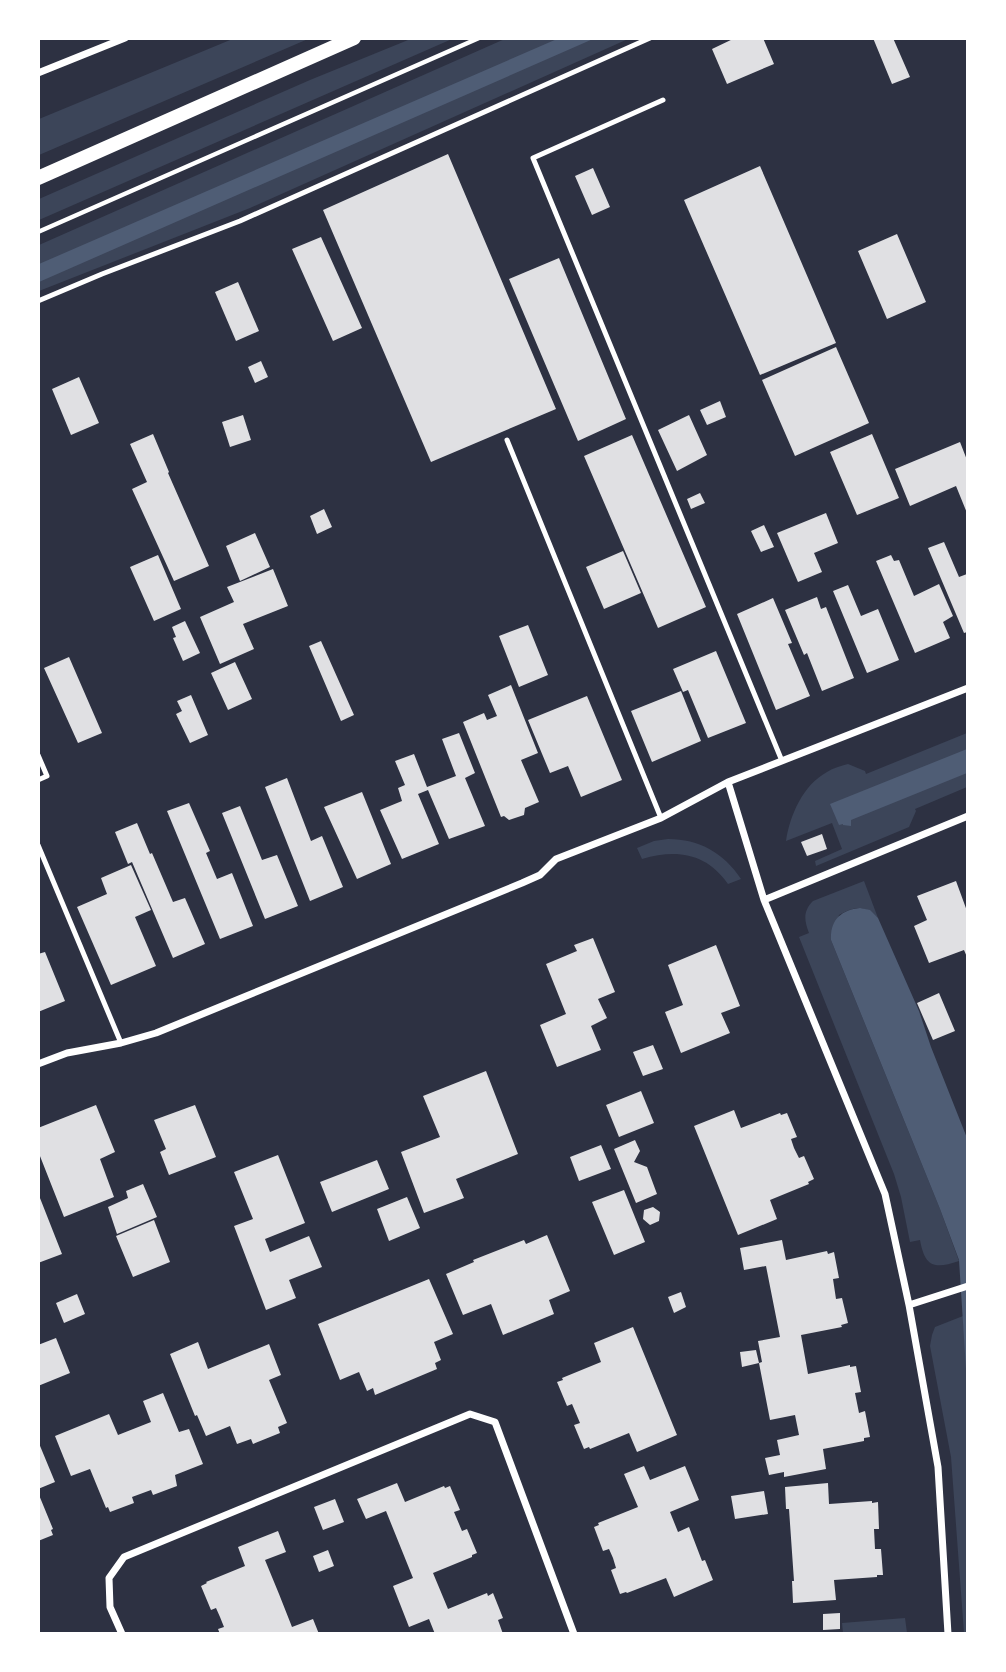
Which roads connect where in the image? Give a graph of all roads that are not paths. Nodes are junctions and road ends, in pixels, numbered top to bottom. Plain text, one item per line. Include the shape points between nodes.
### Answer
1 (125, 38) edge
2 (354, 38) edge
3 (650, 38) edge
4 (38, 73) edge
5 (663, 100) dead end
6 (38, 178) edge
7 (38, 301) edge
8 (507, 440) dead end
9 (968, 688) edge
10 (38, 755) edge
11 (782, 761) junction
12 (38, 780) edge
13 (729, 782) junction
14 (968, 816) edge
15 (661, 818) junction
16 (38, 845) edge
17 (764, 900) junction
18 (121, 1043) junction
19 (38, 1064) edge
20 (968, 1286) edge
21 (909, 1305) junction
22 (122, 1633) edge
23 (574, 1633) edge
24 (948, 1633) edge

1 - 4 street
2 - 6 main road
3 - 7 lane via 240,221
5 - 11 lane via 533,158
8 - 15 lane
9 - 11 street
10 - 12 lane via 47,776
11 - 13 street
13 - 15 street
13 - 17 street
14 - 17 street
15 - 18 street via 556,859 540,875 522,883 156,1033
16 - 18 lane
17 - 21 street via 885,1195
18 - 19 street via 67,1053
20 - 21 street
21 - 24 street via 938,1467
22 - 23 street via 110,1607 109,1578 124,1557 470,1414 495,1422

